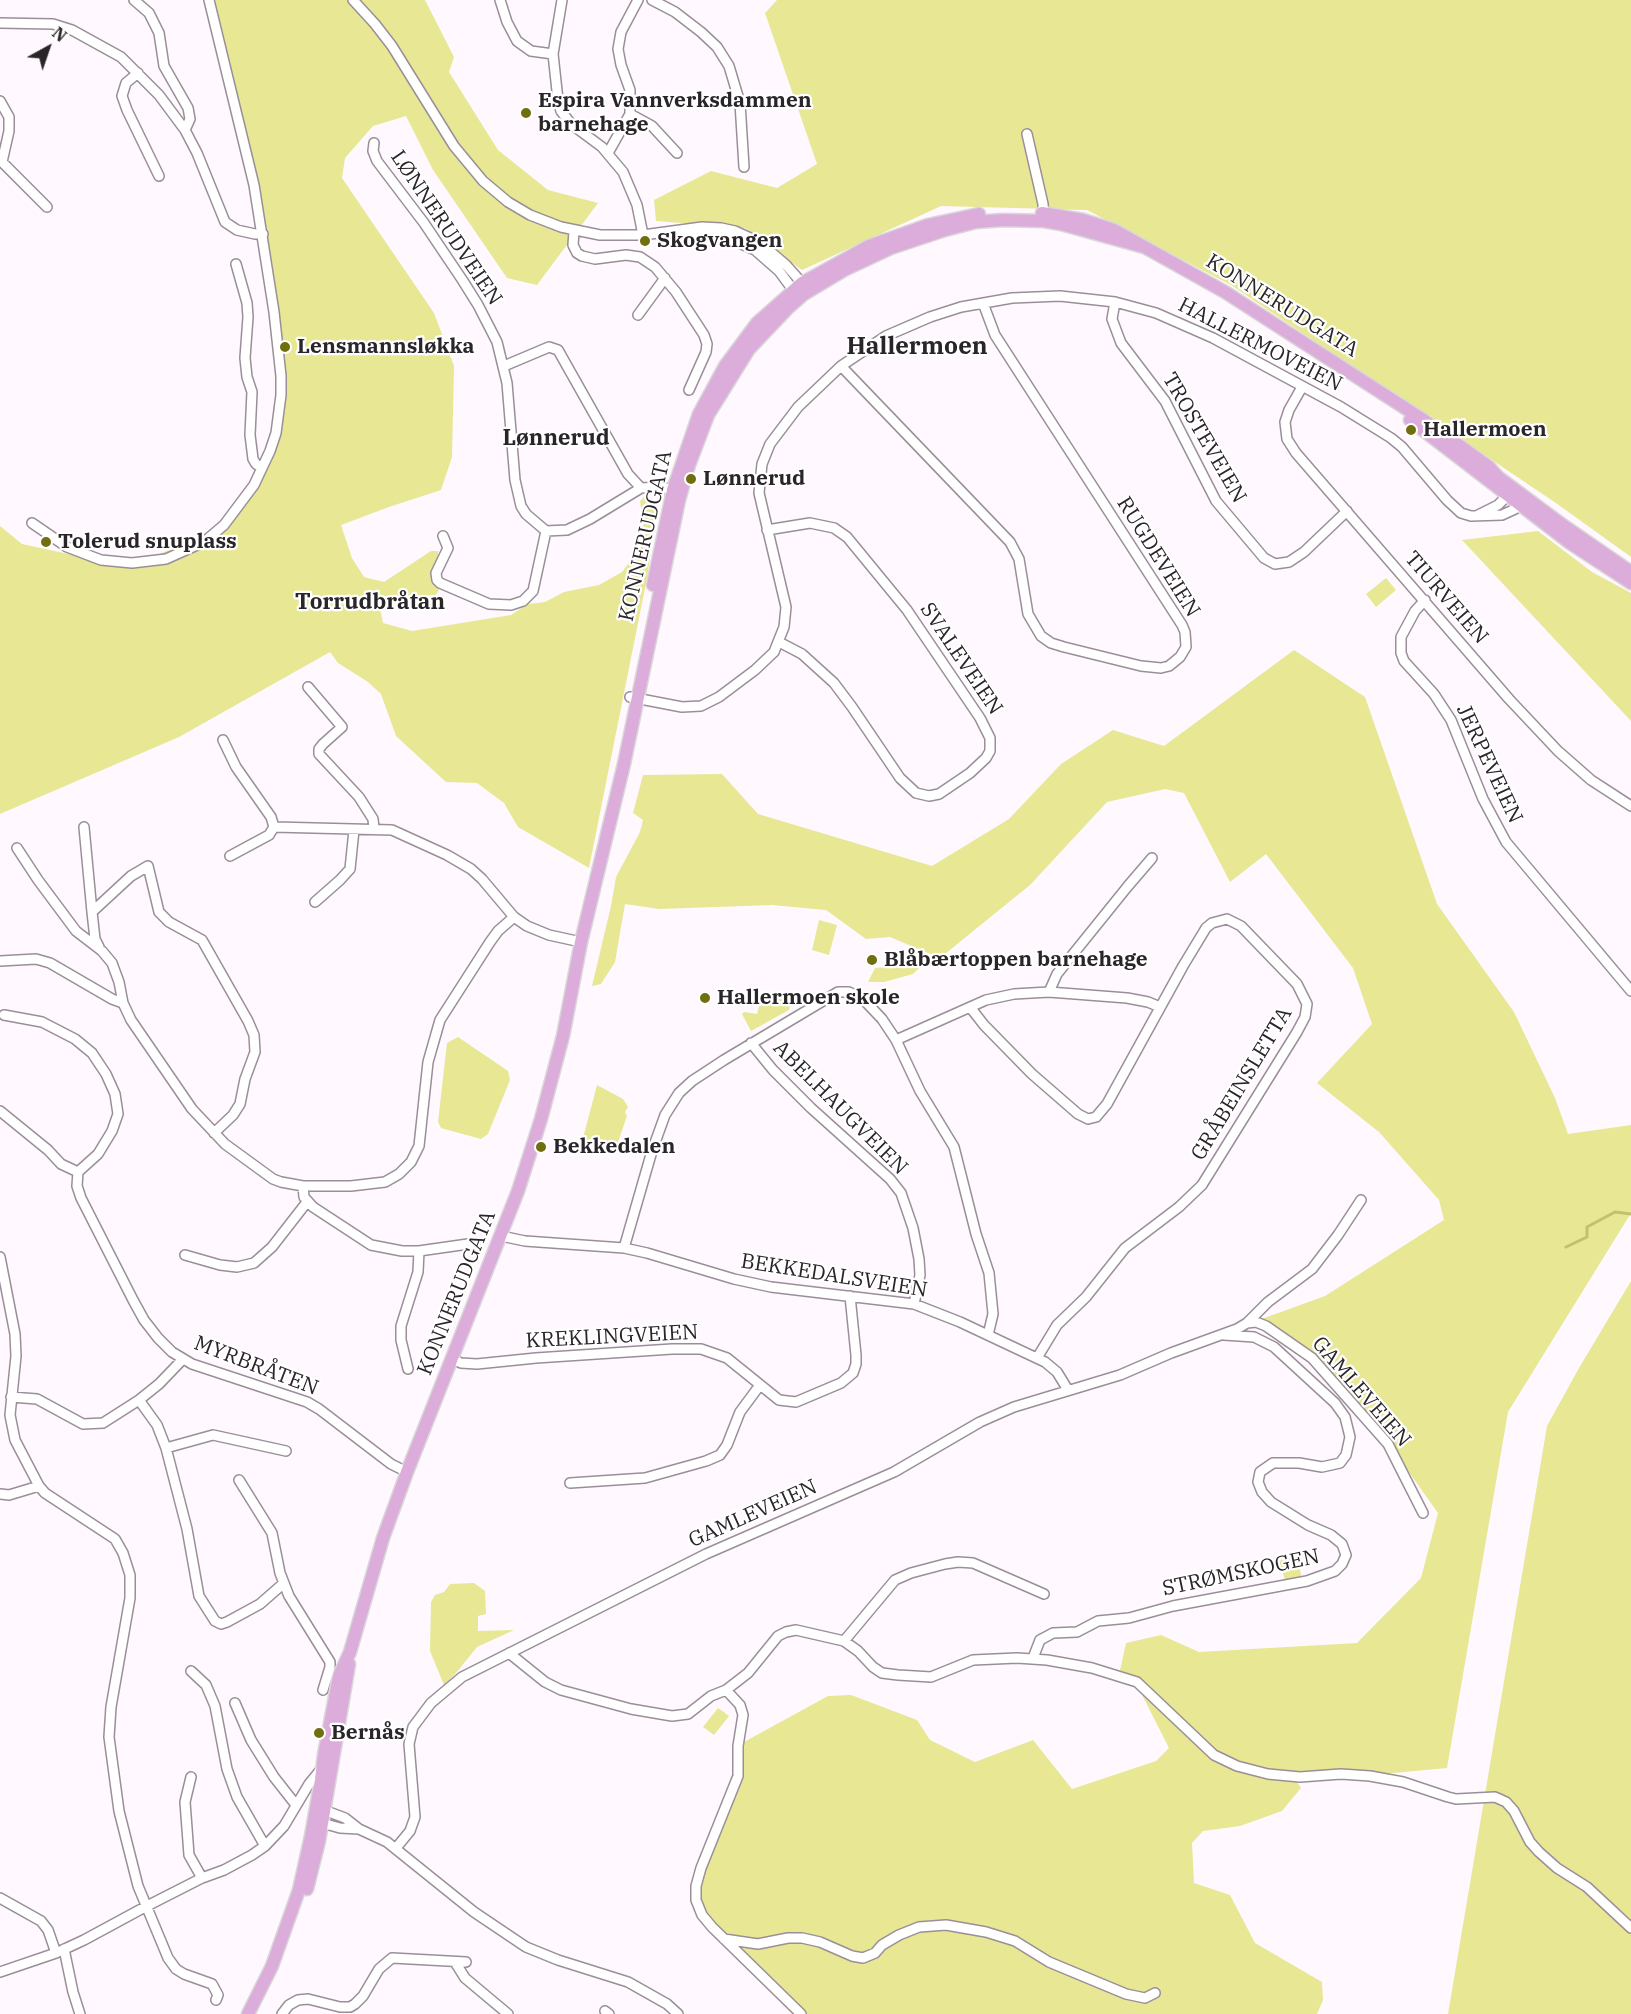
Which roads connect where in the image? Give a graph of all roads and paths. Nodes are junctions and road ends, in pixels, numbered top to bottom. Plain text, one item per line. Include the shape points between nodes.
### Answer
1 (134, 0) edge
2 (209, 0) edge
3 (353, 0) edge
4 (500, 0) edge
5 (562, 0) edge
6 (638, 0) edge
7 (652, 0) edge
8 (0, 23) edge
9 (553, 54) junction
10 (138, 73) junction
11 (0, 101) edge
12 (630, 114) junction
13 (185, 130) junction
14 (1028, 134) dead end
15 (374, 143) dead end
16 (608, 153) junction
17 (676, 153) dead end
18 (744, 167) dead end
19 (159, 176) dead end
20 (47, 207) dead end
21 (1043, 217) junction
22 (574, 231) junction
23 (263, 234) junction
24 (643, 235) junction
25 (236, 264) dead end
26 (665, 278) junction
27 (800, 289) junction
28 (1115, 302) junction
29 (983, 303) junction
30 (638, 315) dead end
31 (504, 366) junction
32 (841, 366) junction
33 (1302, 387) junction
34 (689, 390) dead end
35 (1396, 404) junction
36 (262, 468) junction
37 (641, 488) junction
38 (677, 491) junction
39 (1507, 496) junction
40 (1520, 500) junction
41 (1347, 511) junction
42 (1476, 516) junction
43 (32, 523) dead end
44 (767, 530) junction
45 (546, 531) junction
46 (443, 536) dead end
47 (1631, 572) edge
48 (1631, 583) edge
49 (1425, 600) junction
50 (779, 642) junction
51 (308, 687) dead end
52 (634, 698) junction
53 (223, 740) dead end
54 (1631, 806) edge
55 (84, 827) dead end
56 (274, 827) junction
57 (374, 828) junction
58 (354, 830) junction
59 (17, 848) dead end
60 (230, 856) dead end
61 (1152, 858) dead end
62 (315, 902) dead end
63 (92, 912) junction
64 (514, 917) junction
65 (581, 942) junction
66 (102, 951) junction
67 (0, 961) edge
68 (1631, 991) edge
69 (1049, 992) junction
70 (123, 1003) junction
71 (970, 1007) junction
72 (1160, 1007) junction
73 (4, 1015) dead end
74 (896, 1040) junction
75 (751, 1043) junction
76 (0, 1111) edge
77 (214, 1133) junction
78 (78, 1172) junction
79 (303, 1186) junction
80 (1360, 1200) dead end
81 (307, 1202) junction
82 (501, 1236) junction
83 (475, 1243) dead end
84 (624, 1248) junction
85 (419, 1251) junction
86 (185, 1255) dead end
87 (0, 1262) edge
88 (850, 1296) junction
89 (4, 1297) edge
90 (914, 1304) junction
91 (1247, 1323) junction
92 (988, 1335) junction
93 (1221, 1335) junction
94 (1037, 1358) junction
95 (183, 1359) junction
96 (452, 1359) junction
97 (408, 1369) dead end
98 (760, 1385) junction
99 (1068, 1390) junction
100 (11, 1397) junction
101 (139, 1400) junction
102 (166, 1448) junction
103 (286, 1451) dead end
104 (407, 1472) junction
105 (239, 1480) dead end
106 (570, 1483) dead end
107 (39, 1486) junction
108 (0, 1494) edge
109 (1424, 1513) dead end
110 (284, 1583) junction
111 (1044, 1594) dead end
112 (843, 1641) junction
113 (350, 1652) junction
114 (509, 1653) junction
115 (1033, 1658) junction
116 (191, 1671) dead end
117 (323, 1690) dead end
118 (726, 1690) junction
119 (235, 1703) dead end
120 (322, 1768) junction
121 (191, 1777) dead end
122 (296, 1805) junction
123 (320, 1817) junction
124 (265, 1846) junction
125 (396, 1848) junction
126 (202, 1878) junction
127 (0, 1898) edge
128 (145, 1907) junction
129 (1631, 1928) edge
130 (724, 1939) junction
131 (60, 1951) junction
132 (455, 1962) junction
133 (466, 1962) dead end
134 (0, 1972) edge
135 (1155, 1993) dead end
136 (216, 2000) dead end
137 (80, 2014) edge
138 (248, 2014) edge
139 (282, 2014) edge
140 (508, 2014) edge
141 (678, 2014) edge
142 (801, 2014) edge

1 - 13 street via 149,13 159,33 164,66 188,108 190,119
2 - 23 street via 247,150
3 - 22 street via 392,46 454,146 483,181 530,215
4 - 9 street via 512,35 523,47 539,54
5 - 9 street
6 - 12 street via 621,32 618,49 630,90
7 - 18 street via 701,32 729,66 740,103
8 - 10 street via 53,24 72,30 121,57
9 - 16 street via 561,111 571,124
10 - 13 street
10 - 19 street via 126,83 123,96
11 - 20 street via 9,117 2,162
12 - 16 street
12 - 17 street via 652,126
13 - 23 street via 225,222 237,230
14 - 21 street
15 - 31 street, LØNNERUDVEIEN via 377,161 430,231 478,305
16 - 24 street via 629,183
21 - 27 main road, KONNERUDGATA via 1007,212 928,225 869,246
21 - 35 main road, KONNERUDGATA via 1100,224 1144,247 1225,292
22 - 24 street
22 - 26 street via 573,245 582,256 640,257
23 - 36 street via 281,386 276,433
24 - 27 street via 702,227 747,235 773,253
25 - 36 street via 247,303 245,358 252,392 250,435 254,459
26 - 30 street
26 - 34 street via 707,344
27 - 38 main road, KONNERUDGATA via 758,323 718,378 699,414 681,463
28 - 29 street, HALLERMOVEIEN via 1037,296
28 - 33 street, HALLERMOVEIEN via 1194,328
28 - 41 street, TROSTEVEIEN via 1112,319 1121,343 1165,401 1216,501 1264,558 1275,564 1288,562
29 - 32 street, HALLERMOVEIEN via 945,312 886,336
29 - 32 street, RUGDEVEIEN via 995,335 1182,625 1185,646 1169,666 1141,666 1064,647 1041,636 1028,614 1019,559 1010,542
31 - 37 street via 546,348 558,350 628,474
31 - 45 street, LØNNERUDVEIEN via 518,495 526,514
32 - 44 street, HALLERMOVEIEN via 791,414 765,454 759,494
33 - 41 street, TIURVEIEN via 1285,422 1287,439
33 - 42 street, HALLERMOVEIEN via 1391,438 1455,508
35 - 39 main road, KONNERUDGATA via 1410,420
35 - 40 main road, KONNERUDGATA via 1461,446
36 - 43 street via 243,502 224,525 204,542 166,559 132,563 101,560 68,547
37 - 38 street
37 - 45 street via 579,525
38 - 52 main road, KONNERUDGATA
39 - 40 main road, KONNERUDGATA
39 - 42 street
40 - 42 street via 1502,515
40 - 47 main road, KONNERUDGATA
40 - 48 main road, KONNERUDGATA via 1586,554
41 - 49 street, TIURVEIEN
44 - 50 street, HALLERMOVEIEN via 786,608
44 - 50 street, SVALEVEIEN via 810,523 834,528 847,537 907,610 980,718 990,738 990,751 981,764 939,794 916,793 900,778 834,683 807,659
45 - 46 street via 533,591 523,602 511,605 489,604 440,583 436,573 448,548
49 - 54 street, TIURVEIEN via 1558,751 1582,774
49 - 68 street, JERPEVEIEN via 1401,637 1404,661 1451,720 1506,842
50 - 52 street, HALLERMOVEIEN via 755,670 710,702 682,707
51 - 57 street via 342,727 319,749 320,754 359,796
52 - 65 main road, KONNERUDGATA
53 - 56 street
55 - 63 street
56 - 58 street
56 - 60 street via 269,835
57 - 58 street
57 - 64 street via 392,830 462,863 482,879
58 - 62 street via 350,869
59 - 66 street via 76,931
61 - 69 street via 1057,974
63 - 66 street via 95,939
63 - 77 street via 131,876 148,866 159,912 202,940 248,1021 255,1052 240,1104
64 - 65 street via 538,932
64 - 79 street via 490,942 440,1020 428,1062 419,1146 411,1162 385,1182
65 - 82 main road, KONNERUDGATA via 563,1036 541,1119
66 - 70 street via 112,963
67 - 70 street via 36,959 50,963
69 - 71 street via 1014,994
69 - 72 street via 1138,999
70 - 77 street via 154,1056
71 - 72 street, GRÅBEINSLETTA via 1032,1074 1088,1119 1107,1104
71 - 74 street
72 - 94 street, GRÅBEINSLETTA via 1206,928 1227,919 1241,926 1297,984 1307,1004 1297,1032 1202,1185 1125,1248 1086,1297 1057,1325
73 - 78 street via 42,1022 75,1039 92,1053 106,1074 118,1106 116,1121 98,1154
74 - 75 street via 873,1008 856,995 838,992
74 - 92 street via 920,1092 954,1147 989,1273 993,1314
75 - 84 street via 692,1081 673,1101 655,1140
75 - 90 street, ABELHAUGVEIEN via 773,1071 901,1193 919,1259
76 - 78 street via 60,1164
77 - 79 street via 273,1179
78 - 95 street, MYRBRÅTEN via 81,1198 144,1320
79 - 81 street
80 - 91 street, GAMLEVEIEN via 1316,1264
81 - 85 street via 371,1245
81 - 86 street via 272,1247 254,1263 237,1267
82 - 84 street, BEKKEDALSVEIEN
82 - 96 main road, KONNERUDGATA
83 - 85 street
84 - 88 street, BEKKEDALSVEIEN via 771,1287
85 - 97 street via 418,1272 401,1326
87 - 89 street
88 - 90 street, BEKKEDALSVEIEN
88 - 98 street, KREKLINGVEIEN via 856,1364 851,1376 796,1402 779,1400
89 - 100 street via 15,1334
90 - 92 street, BEKKEDALSVEIEN
91 - 93 street, GAMLEVEIEN
91 - 109 street, GAMLEVEIEN via 1266,1326 1312,1358 1388,1444
92 - 94 street, BEKKEDALSVEIEN
93 - 99 street, GAMLEVEIEN via 1120,1375
93 - 115 street, STRØMSKOGEN via 1254,1337 1274,1347 1345,1417 1350,1437 1343,1461 1322,1467 1274,1463 1260,1472 1258,1482 1271,1502 1337,1539 1345,1548 1345,1560 1335,1571 1307,1581 1098,1621 1077,1632 1048,1635 1040,1640
94 - 99 street, BEKKEDALSVEIEN via 1057,1372
95 - 101 street
95 - 104 street, MYRBRÅTEN via 206,1371 307,1402
96 - 98 street, KREKLINGVEIEN via 469,1364 701,1349 727,1359
96 - 104 main road, KONNERUDGATA
98 - 106 street via 740,1412 720,1455 645,1478
99 - 114 street, GAMLEVEIEN via 980,1422 894,1472 706,1554
100 - 101 street via 37,1399 83,1424 103,1423
100 - 107 street via 15,1440
101 - 102 street via 157,1425
102 - 103 street via 213,1435
102 - 110 street via 188,1529 199,1596 215,1621 227,1622 260,1604
104 - 113 main road, KONNERUDGATA via 373,1567
105 - 110 street via 269,1527
107 - 108 street
107 - 128 street via 115,1539 130,1575 109,1737 119,1812
110 - 117 street via 330,1662
111 - 112 street via 973,1563 945,1564 895,1580
112 - 115 street via 873,1667 898,1675 935,1676 973,1660
112 - 118 street via 809,1632 786,1632 772,1641 748,1673
113 - 120 main road, KONNERUDGATA via 339,1676
113 - 123 main road, KONNERUDGATA
114 - 118 street via 555,1688 672,1716 688,1714
114 - 125 street, GAMLEVEIEN via 453,1683 430,1702 415,1723 409,1744 415,1817 410,1831
115 - 129 street via 1092,1668 1137,1682 1214,1755 1251,1771 1300,1777 1370,1776 1456,1799 1495,1797 1514,1811 1539,1852 1587,1887
116 - 124 street via 206,1685 216,1706 230,1779
118 - 130 street via 740,1705 743,1715 738,1776 695,1892 702,1915
119 - 122 street via 251,1740
120 - 122 street
120 - 123 main road, KONNERUDGATA
121 - 126 street via 185,1802 189,1855
122 - 124 street via 284,1826
123 - 125 street via 340,1828 359,1829
123 - 138 main road, KONNERUDGATA via 313,1870 299,1914
124 - 126 street
125 - 141 street via 474,1912 526,1947 628,1982
126 - 128 street
127 - 131 street via 41,1921
128 - 131 street
128 - 136 street via 176,1969 212,1984 218,1995
130 - 135 street via 752,1944 802,1938 863,1958 899,1935 929,1925 946,1925 1015,1941 1057,1965 1136,1997
130 - 142 street
131 - 134 street
131 - 137 street
132 - 133 street
132 - 139 street via 392,1958 379,1969 356,2004 340,2007 298,2000
132 - 140 street via 465,1978

